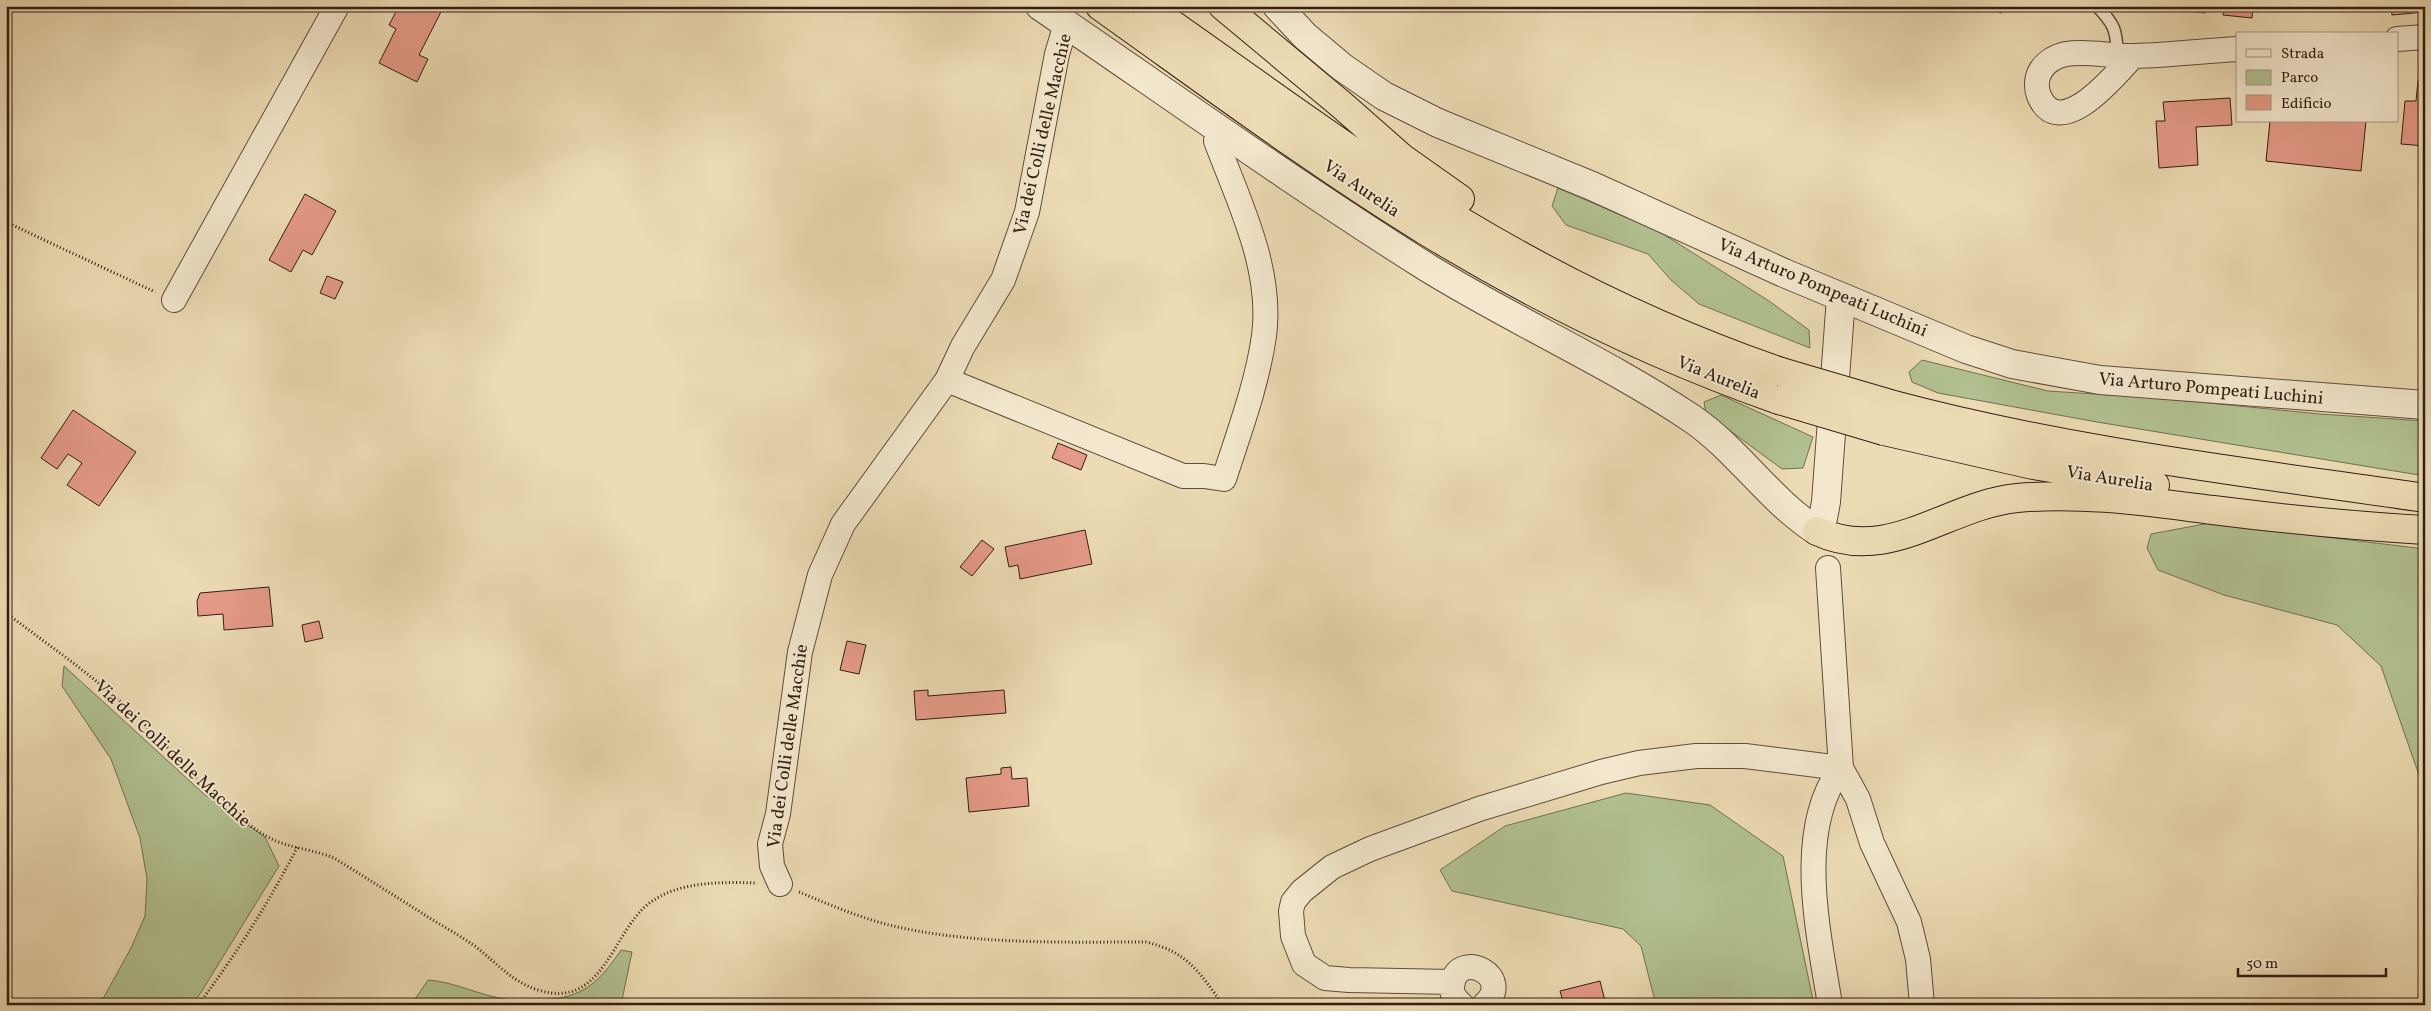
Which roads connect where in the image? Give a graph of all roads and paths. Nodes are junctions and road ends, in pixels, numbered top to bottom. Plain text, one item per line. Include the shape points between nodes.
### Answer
1 (337, 6) edge
2 (1040, 6) edge
3 (1100, 6) edge
4 (1146, 6) edge
5 (1223, 6) edge
6 (1277, 6) edge
7 (2096, 6) edge
8 (1066, 24) junction
9 (2425, 37) edge
10 (2398, 39) edge
11 (2236, 49) edge
12 (2125, 56) joint
13 (1220, 129) junction
14 (6, 222) edge
15 (1841, 297) junction
16 (174, 300) joint
17 (1627, 311) junction
18 (947, 380) junction
19 (2425, 405) edge
20 (2425, 498) edge
21 (2425, 525) edge
22 (2425, 530) edge
23 (1817, 532) junction
24 (1828, 568) dead end
25 (6, 613) edge
26 (1841, 768) junction
27 (298, 846) junction
28 (780, 884) junction
29 (1453, 982) junction
30 (198, 1005) edge
31 (1223, 1005) edge
32 (1462, 1005) edge
33 (1484, 1005) edge
34 (1830, 1005) edge
35 (1922, 1005) edge

1 - 16 street
2 - 8 street
3 - 21 highway, Via Aurelia, bridge via 1276,131 1434,235 1594,324 1727,381 1884,431 1988,456
4 - 17 highway, Via Aurelia via 1410,189 1509,249
5 - 17 highway via 1402,158 1450,193 1578,273
6 - 15 street, Via Arturo Pompeati Luchini via 1305,36 1342,67 1413,112 1600,189
7 - 12 lane via 2110,20
8 - 13 street
8 - 18 street, Via dei Colli delle Macchie via 1057,54 1031,192 1016,247 996,295 963,346
9 - 10 street
11 - 12 street
13 - 18 street via 1216,141 1254,244 1263,293 1264,334 1255,384 1224,479 1182,476
13 - 23 street via 1430,269 1693,420 1730,451 1791,512
14 - 16 path
15 - 19 street, Via Arturo Pompeati Luchini via 1991,358 2052,372 2100,380
15 - 23 street via 1826,502
17 - 20 highway, Via Aurelia, bridge via 1781,372 1890,404 2046,440
18 - 28 street, Via dei Colli delle Macchie via 842,524 820,575 800,652 778,814 770,844 772,866
22 - 23 highway via 2326,523 2129,499 2072,496 2017,498 1984,504 1905,535 1876,541 1846,542
24 - 26 street
25 - 27 path, Via dei Colli delle Macchie via 107,690 249,824 276,841
26 - 29 street via 1720,755 1676,757 1601,772 1479,809 1370,849 1332,867 1302,891 1294,902 1291,911 1293,936 1304,964 1324,978
26 - 34 street via 1833,778 1818,825 1814,875 1816,920
26 - 35 street via 1858,799 1878,857 1910,922 1918,959
27 - 28 path, Via dei Colli delle Macchie via 334,858 476,947 504,973 548,993 567,992 593,980 637,916 650,902 675,890 713,883
27 - 30 path via 277,887
28 - 31 path via 888,924 934,934 1016,941 1146,942 1165,947 1193,964
29 - 32 street via 1453,996
29 - 33 street via 1456,975 1468,967 1486,972 1493,989 1492,996

